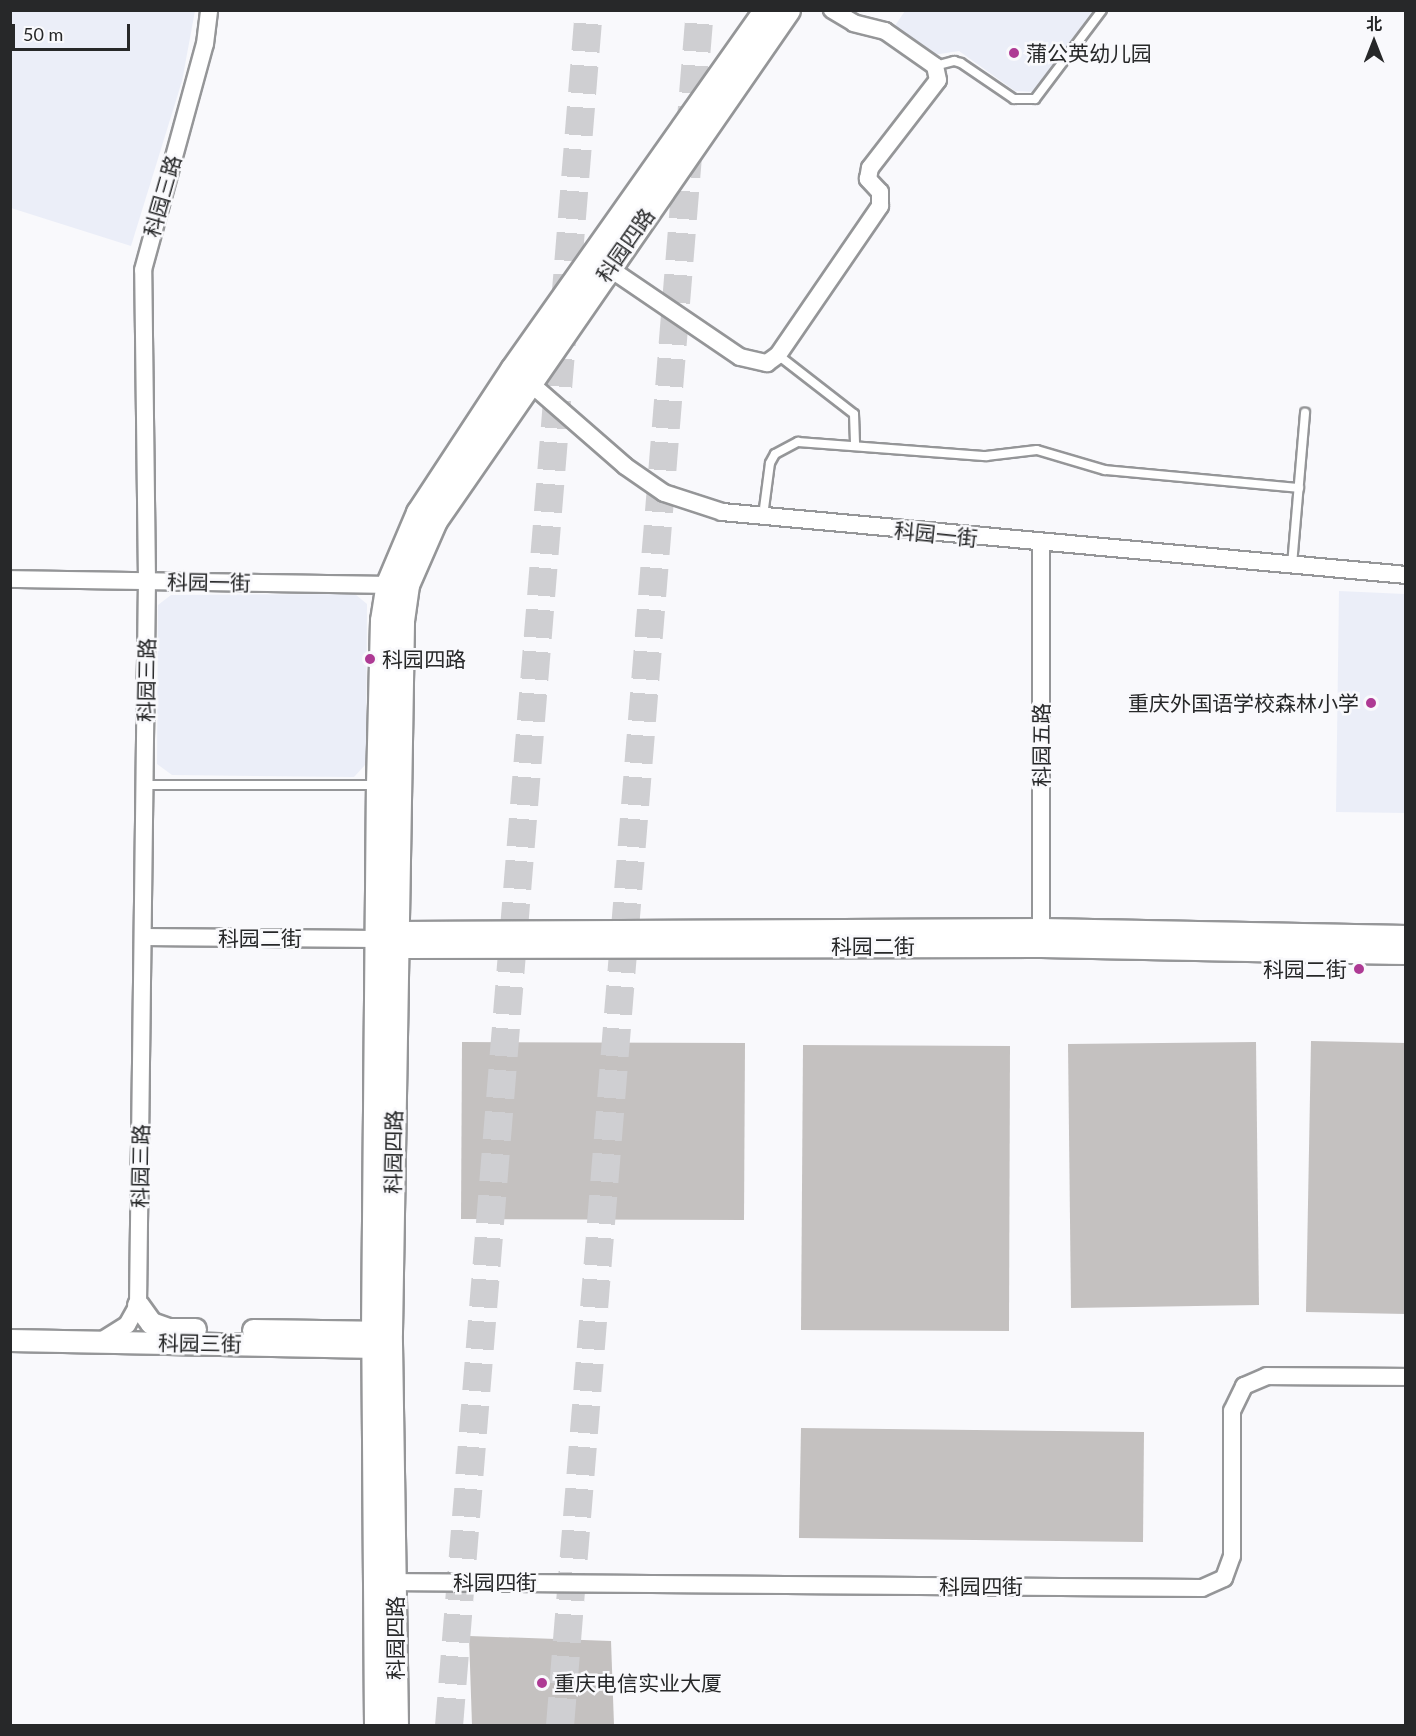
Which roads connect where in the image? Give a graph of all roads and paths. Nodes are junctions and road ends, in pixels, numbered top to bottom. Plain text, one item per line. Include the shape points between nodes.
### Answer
1 (209, 10) edge
2 (767, 10) edge
3 (788, 10) edge
4 (832, 10) edge
5 (1102, 10) edge
6 (935, 66) junction
7 (609, 268) junction
8 (778, 355) junction
9 (522, 376) junction
10 (1305, 413) dead end
11 (855, 446) junction
12 (1299, 488) junction
13 (763, 516) junction
14 (1041, 545) junction
15 (1292, 566) junction
16 (1406, 575) edge
17 (10, 579) edge
18 (147, 581) junction
19 (398, 585) junction
20 (144, 785) junction
21 (379, 785) junction
22 (1406, 936) edge
23 (143, 937) junction
24 (1041, 938) junction
25 (390, 939) junction
26 (1406, 953) edge
27 (138, 1305) junction
28 (382, 1339) junction
29 (10, 1340) edge
30 (102, 1341) junction
31 (1406, 1377) edge
32 (386, 1582) junction
33 (377, 1725) edge
34 (396, 1725) edge

1 - 18 street, 科园三路 via 200,64 143,270
2 - 9 main road, 科园四路
3 - 7 main road, 科园四路
4 - 6 street via 854,22 885,31
5 - 6 lane via 1035,99 1014,99 961,63
6 - 8 street via 938,80 868,173 882,198 880,206
7 - 8 street via 740,357 767,363
7 - 9 main road, 科园四路
8 - 11 lane via 854,414
9 - 13 street, 科园一街 via 625,466 664,493 693,505
9 - 19 main road, 科园四路 via 419,513
10 - 12 lane
11 - 12 lane via 986,456 1037,450 1105,470
11 - 13 lane via 798,442 775,454 770,462
12 - 15 lane
13 - 14 street, 科园一街
14 - 15 street, 科园一街
14 - 24 street, 科园五路
15 - 16 street, 科园一街
17 - 18 street, 科园一街
18 - 19 street, 科园一街
18 - 20 street, 科园三路
19 - 21 main road, 科园四路 via 383,621
19 - 25 main road, 科园四路 via 402,621
20 - 21 lane
20 - 23 street, 科园三路
21 - 25 main road, 科园四路
22 - 24 street, 科园二街
23 - 25 street, 科园二街
23 - 27 street, 科园三路
24 - 25 street, 科园二街
24 - 26 street, 科园二街
25 - 28 main road, 科园四路
27 - 28 street, 科园三街 via 151,1323 168,1329
27 - 30 street via 127,1324
28 - 30 street, 科园三街
28 - 32 main road, 科园四路
29 - 30 street, 科园三街
31 - 32 street, 科园四街 via 1267,1376 1244,1386 1232,1411 1232,1556 1224,1578 1202,1588
32 - 33 main road, 科园四路
32 - 34 main road, 科园四路

